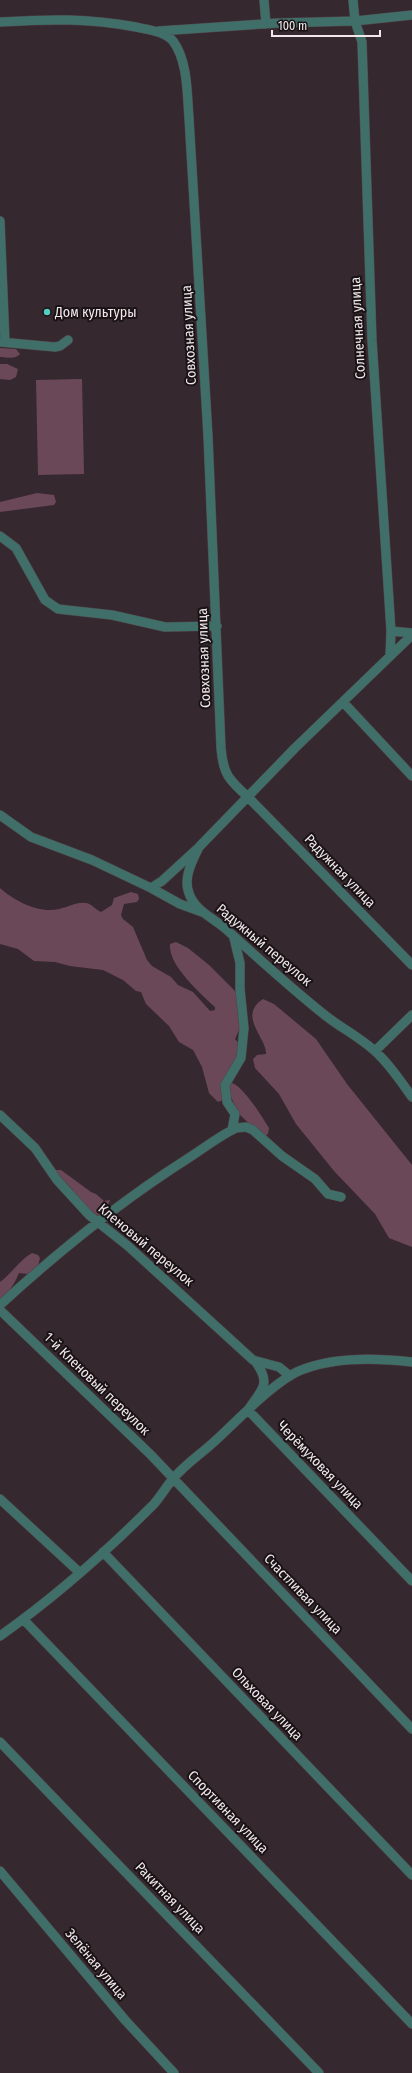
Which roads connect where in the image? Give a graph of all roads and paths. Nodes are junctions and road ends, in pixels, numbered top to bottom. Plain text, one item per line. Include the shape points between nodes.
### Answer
1 (264, 0) edge
2 (353, 0) edge
3 (412, 15) edge
4 (355, 21) junction
5 (0, 22) edge
6 (266, 24) junction
7 (157, 31) junction
8 (0, 221) edge
9 (68, 340) dead end
10 (3, 342) edge
11 (0, 536) edge
12 (217, 626) junction
13 (391, 631) junction
14 (412, 634) edge
15 (390, 656) junction
16 (343, 702) junction
17 (412, 776) edge
18 (248, 797) junction
19 (0, 815) edge
20 (199, 847) junction
21 (151, 888) junction
22 (203, 913) junction
23 (233, 936) junction
24 (412, 965) edge
25 (412, 1015) edge
26 (375, 1051) junction
27 (412, 1097) edge
28 (0, 1115) edge
29 (232, 1130) junction
30 (341, 1197) dead end
31 (96, 1221) junction
32 (0, 1306) edge
33 (0, 1310) edge
34 (255, 1361) junction
35 (412, 1362) edge
36 (290, 1376) junction
37 (248, 1410) junction
38 (173, 1479) junction
39 (0, 1499) edge
40 (102, 1552) junction
41 (79, 1572) junction
42 (412, 1581) edge
43 (23, 1619) junction
44 (0, 1636) edge
45 (412, 1729) edge
46 (0, 1742) edge
47 (0, 1871) edge
48 (412, 1875) edge
49 (412, 2024) edge
50 (174, 2073) edge
51 (319, 2073) edge

1 - 6 street
2 - 4 street, Солнечная улица
3 - 4 street
4 - 6 street
4 - 13 street, Солнечная улица via 362,42 372,340
5 - 7 street, Совхозная улица via 70,18 105,21
6 - 7 street
7 - 12 street, Совхозная улица via 172,41 181,58 189,118
8 - 10 street
9 - 10 street via 55,347
11 - 12 street via 16,548 45,600 58,609 104,614 165,627
12 - 18 street, Совхозная улица via 222,764 230,780
13 - 14 street
13 - 15 street, Солнечная улица
14 - 15 street, Радужный переулок
15 - 16 street, Радужный переулок
16 - 17 street
16 - 18 street, Радужный переулок
18 - 20 street, Радужный переулок
18 - 24 street, Радужная улица
19 - 21 street via 31,837 92,860
20 - 21 street
20 - 22 street, Радужный переулок via 190,867 187,884 190,897
21 - 22 street
22 - 23 street, Радужный переулок
23 - 26 street, Радужный переулок via 326,1016
23 - 29 street via 240,963 244,1034 241,1058 225,1085 227,1102 235,1114
25 - 26 street
26 - 27 street, Радужный переулок
28 - 31 street, Кленовый переулок via 35,1148 57,1180
29 - 30 street via 243,1127 252,1130 282,1156 316,1179 328,1194
29 - 31 street
31 - 32 street
31 - 34 street, Кленовый переулок via 128,1246
33 - 38 street, 1-й Кленовый переулок
34 - 36 street, Кленовый переулок via 279,1367
34 - 37 street via 264,1374 264,1384
35 - 36 street via 333,1362 304,1369
36 - 37 street
37 - 38 street
37 - 42 street, Черёмуховая улица
38 - 40 street via 155,1503
38 - 45 street, Счастливая улица
39 - 41 street
40 - 41 street
40 - 48 street, Ольховая улица
41 - 43 street
43 - 44 street
43 - 49 street, Спортивная улица
46 - 51 street, Ракитная улица
47 - 50 street, Зелёная улица via 115,2008

